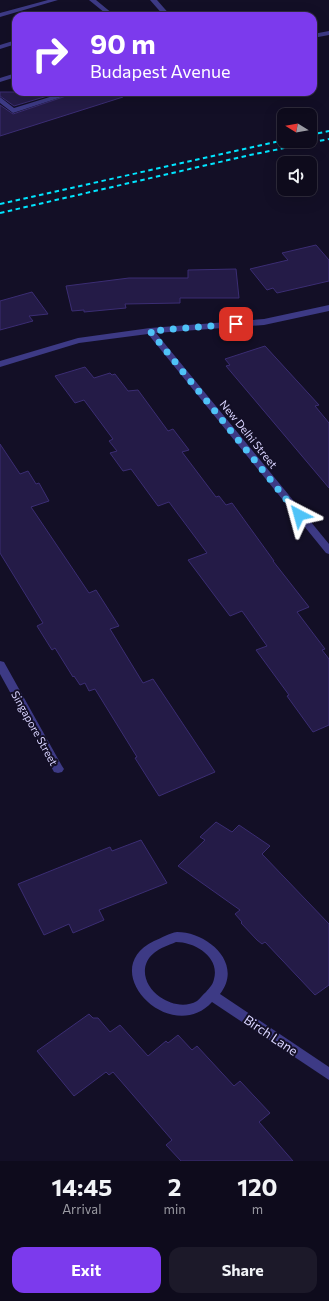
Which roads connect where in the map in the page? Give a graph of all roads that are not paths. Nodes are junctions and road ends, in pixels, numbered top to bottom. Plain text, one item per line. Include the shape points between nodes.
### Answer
1 (55, 0) edge
2 (92, 0) edge
3 (153, 0) edge
4 (33, 2) edge
5 (106, 12) edge
6 (164, 12) edge
7 (0, 15) edge
8 (329, 34) edge
9 (317, 36) edge
10 (12, 43) edge
11 (0, 47) edge
12 (12, 76) edge
13 (0, 80) edge
14 (60, 96) edge
15 (0, 99) edge
16 (329, 308) edge
17 (150, 331) junction
18 (0, 364) edge
19 (329, 552) edge
20 (0, 665) edge
21 (58, 769) dead end
22 (213, 996) junction
23 (329, 1074) edge

1 - 4 street
2 - 5 street
3 - 6 street
4 - 7 street
8 - 9 street
10 - 11 street
12 - 13 street
14 - 15 street via 13,111
16 - 17 street via 264,322
17 - 18 street via 78,341
17 - 19 street, New Delhi Street
20 - 21 street, Singapore Street
22 - 22 street via 220,983 222,969 216,955 205,944 191,938 175,937 160,941 147,950 140,963 138,977 143,991 154,1002 168,1009 185,1010 200,1006
22 - 23 street, Birch Lane

